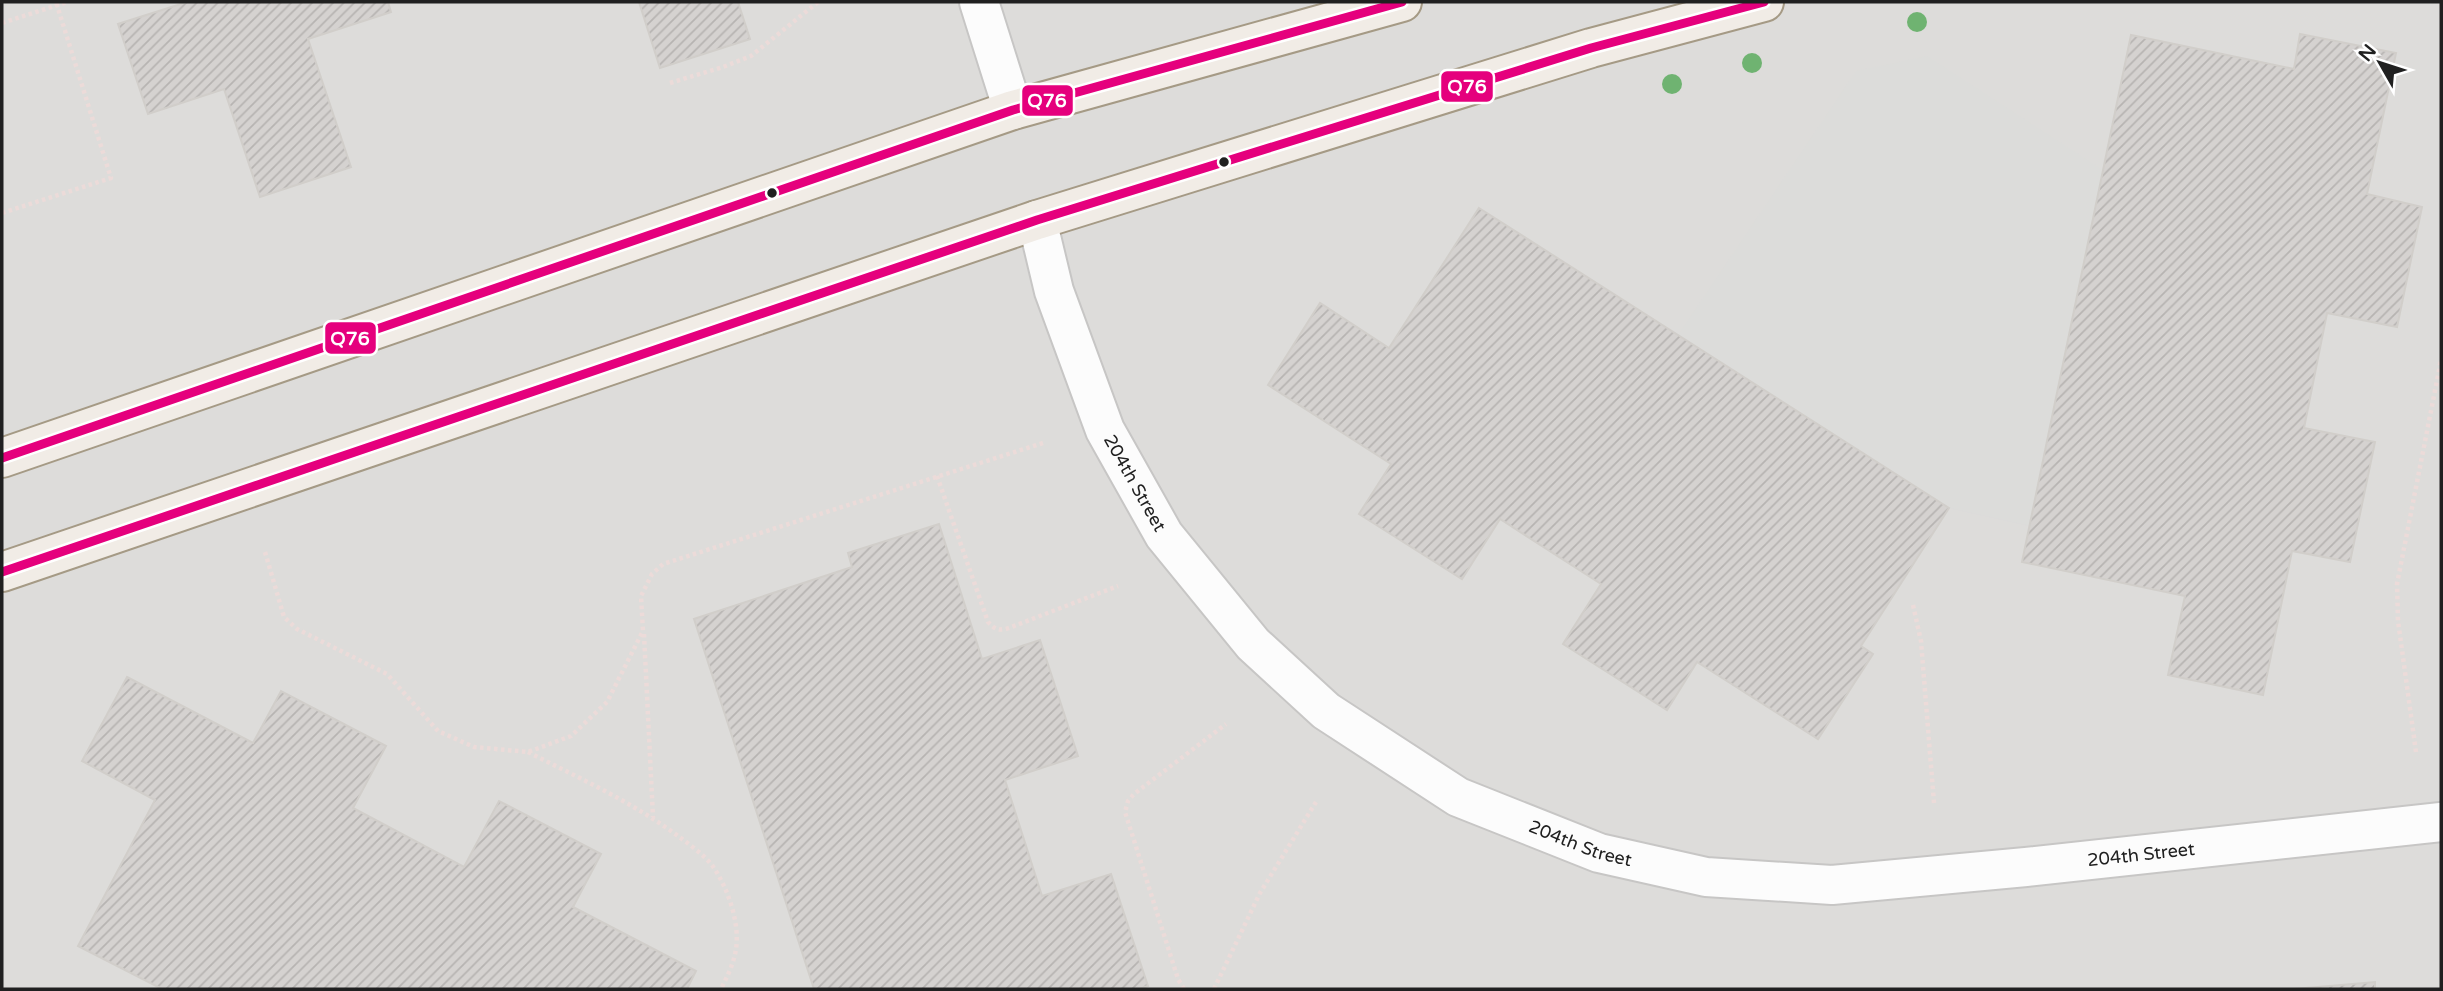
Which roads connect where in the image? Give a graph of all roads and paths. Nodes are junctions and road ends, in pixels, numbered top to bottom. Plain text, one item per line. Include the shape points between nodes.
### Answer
1 (67, 2) edge
2 (818, 2) edge
3 (979, 2) edge
4 (1402, 2) edge
5 (1764, 2) edge
6 (57, 3) edge
7 (2, 23) edge
8 (670, 83) dead end
9 (1013, 110) junction
10 (2, 213) edge
11 (1037, 220) junction
12 (2441, 360) edge
13 (1043, 443) dead end
14 (2, 457) edge
15 (937, 476) junction
16 (265, 552) dead end
17 (2, 572) edge
18 (1118, 586) dead end
19 (1913, 605) dead end
20 (643, 631) junction
21 (1226, 724) dead end
22 (2416, 751) dead end
23 (527, 752) junction
24 (1316, 802) dead end
25 (1934, 803) dead end
26 (653, 818) junction
27 (2441, 822) edge
28 (721, 989) edge
29 (1184, 989) edge
30 (1214, 989) edge

1 - 6 path
2 - 8 path via 751,56
3 - 9 street
4 - 9 main road
5 - 11 main road via 1591,48
6 - 7 path
6 - 10 path via 111,178
9 - 14 main road
11 - 17 main road
11 - 27 street, 204th Street via 1054,291 1105,430 1164,535 1253,644 1326,711 1458,797 1600,853 1706,877 1832,884
12 - 22 path via 2398,584 2398,621
13 - 15 path
15 - 18 path via 988,622 994,628 1006,629
15 - 20 path via 663,564 652,574 641,597
16 - 23 path via 284,617 297,629 387,674 438,731 474,747
19 - 25 path via 1921,640
20 - 23 path via 607,702 571,736
20 - 26 path
21 - 29 path via 1134,794 1125,813
23 - 26 path
24 - 30 path via 1260,893
26 - 28 path via 695,848 713,867 727,895 736,948

